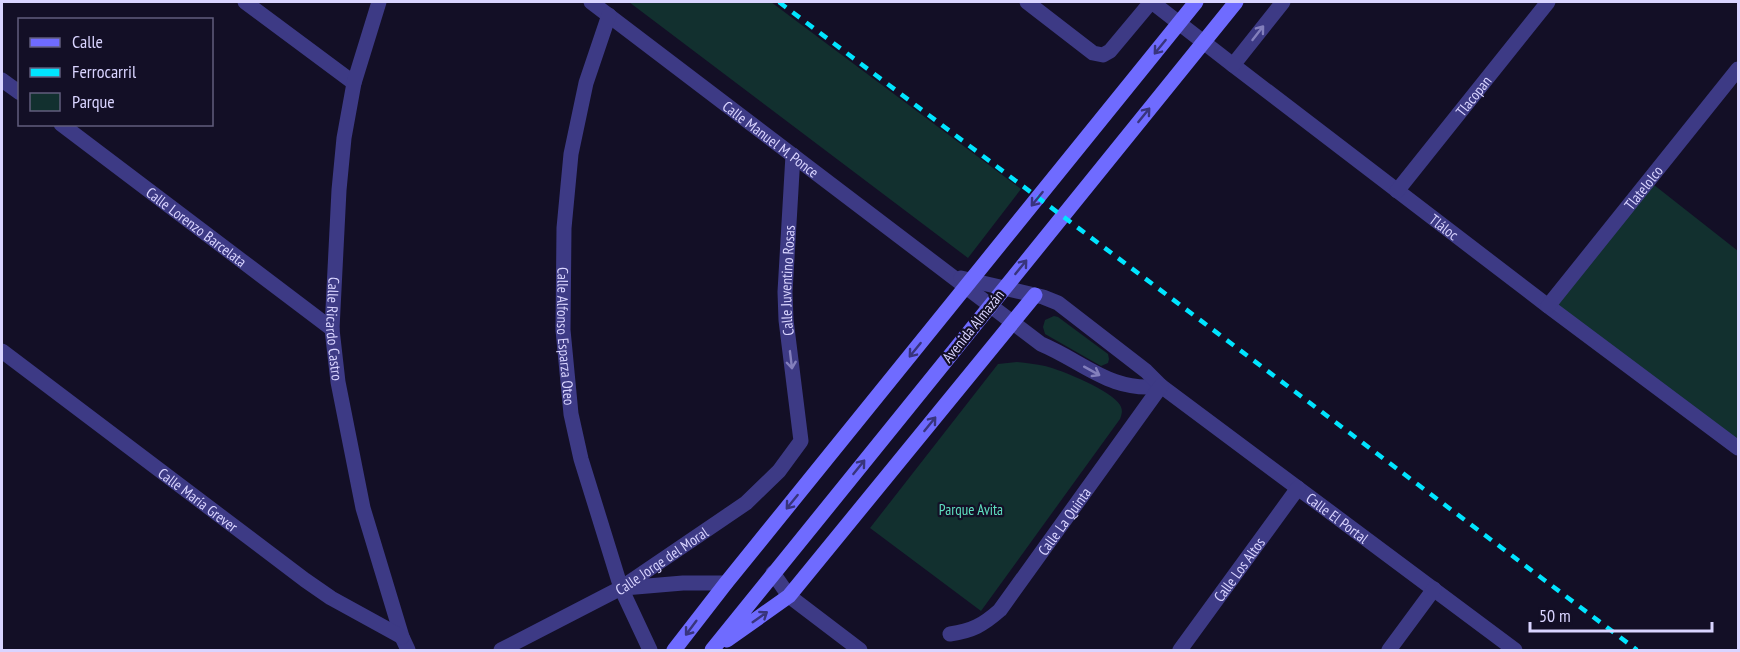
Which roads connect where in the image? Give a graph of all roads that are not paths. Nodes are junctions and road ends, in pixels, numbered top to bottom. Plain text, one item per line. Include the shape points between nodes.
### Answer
1 (245, 2) edge
2 (379, 2) edge
3 (591, 2) edge
4 (1027, 2) edge
5 (1151, 2) edge
6 (1196, 2) edge
7 (1236, 2) edge
8 (1283, 2) edge
9 (1548, 2) edge
10 (609, 15) junction
11 (1233, 65) junction
12 (1738, 69) edge
13 (2, 80) edge
14 (354, 82) junction
15 (18, 92) edge
16 (64, 126) edge
17 (793, 155) junction
18 (1397, 191) junction
19 (953, 277) junction
20 (1035, 296) junction
21 (1548, 306) junction
22 (1013, 322) junction
23 (332, 329) junction
24 (2, 351) edge
25 (1161, 386) junction
26 (801, 441) joint
27 (1738, 448) edge
28 (1298, 488) junction
29 (778, 567) junction
30 (730, 578) junction
31 (621, 588) junction
32 (1434, 590) junction
33 (789, 596) junction
34 (950, 634) dead end
35 (405, 644) edge
36 (501, 651) edge
37 (651, 651) edge
38 (674, 651) edge
39 (712, 651) edge
40 (860, 651) edge
41 (1180, 651) edge
42 (1389, 651) edge
43 (1515, 651) edge

1 - 14 street
2 - 14 street, Calle Ricardo Castro
3 - 10 street, Calle Manuel M. Ponce
4 - 5 street via 1093,53 1103,55
5 - 11 street, Tláloc
6 -> 30 main road, Avenida Almazán
29 -> 7 main road, Avenida Almazán
11 -> 8 street
9 - 18 street, Tlacopan
10 - 17 street, Calle Manuel M. Ponce
10 - 31 street, Calle Alfonso Esparza Oteo via 586,84 571,154 564,228 562,330 581,459
11 - 18 street, Tláloc
12 - 21 street, Tlatelolco
13 - 15 street
14 - 23 street, Calle Ricardo Castro via 339,190
16 - 23 street, Calle Lorenzo Barcelata
17 - 19 street, Calle Manuel M. Ponce
17 -> 26 street, Calle Juventino Rosas via 785,292
18 - 21 street, Tláloc
19 - 20 street, Calle Manuel M. Ponce
19 - 22 street, Calle Manuel M. Ponce
20 - 22 main road
20 - 25 street, Calle El Portal via 1065,307
21 - 27 street, Tláloc
22 -> 25 street via 1041,344 1111,381 1145,388
33 -> 22 main road
23 - 35 street, Calle Ricardo Castro via 338,382 363,508
24 - 35 street, Calle María Grever via 305,580
25 - 28 street, Calle El Portal
25 - 34 street, Calle La Quinta via 1000,610 985,623
26 - 31 street, Calle Jorge del Moral via 779,471 746,502
28 - 32 street, Calle El Portal
28 - 41 street, Calle Los Altos
29 - 33 street
29 - 39 main road, Avenida Almazán
30 - 31 street
30 -> 38 main road, Avenida Almazán
31 - 36 street, Calle Jorge del Moral
31 - 37 street, Calle Alfonso Esparza Oteo
32 - 42 street
32 - 43 street, Calle El Portal
39 -> 33 main road
33 - 40 street

